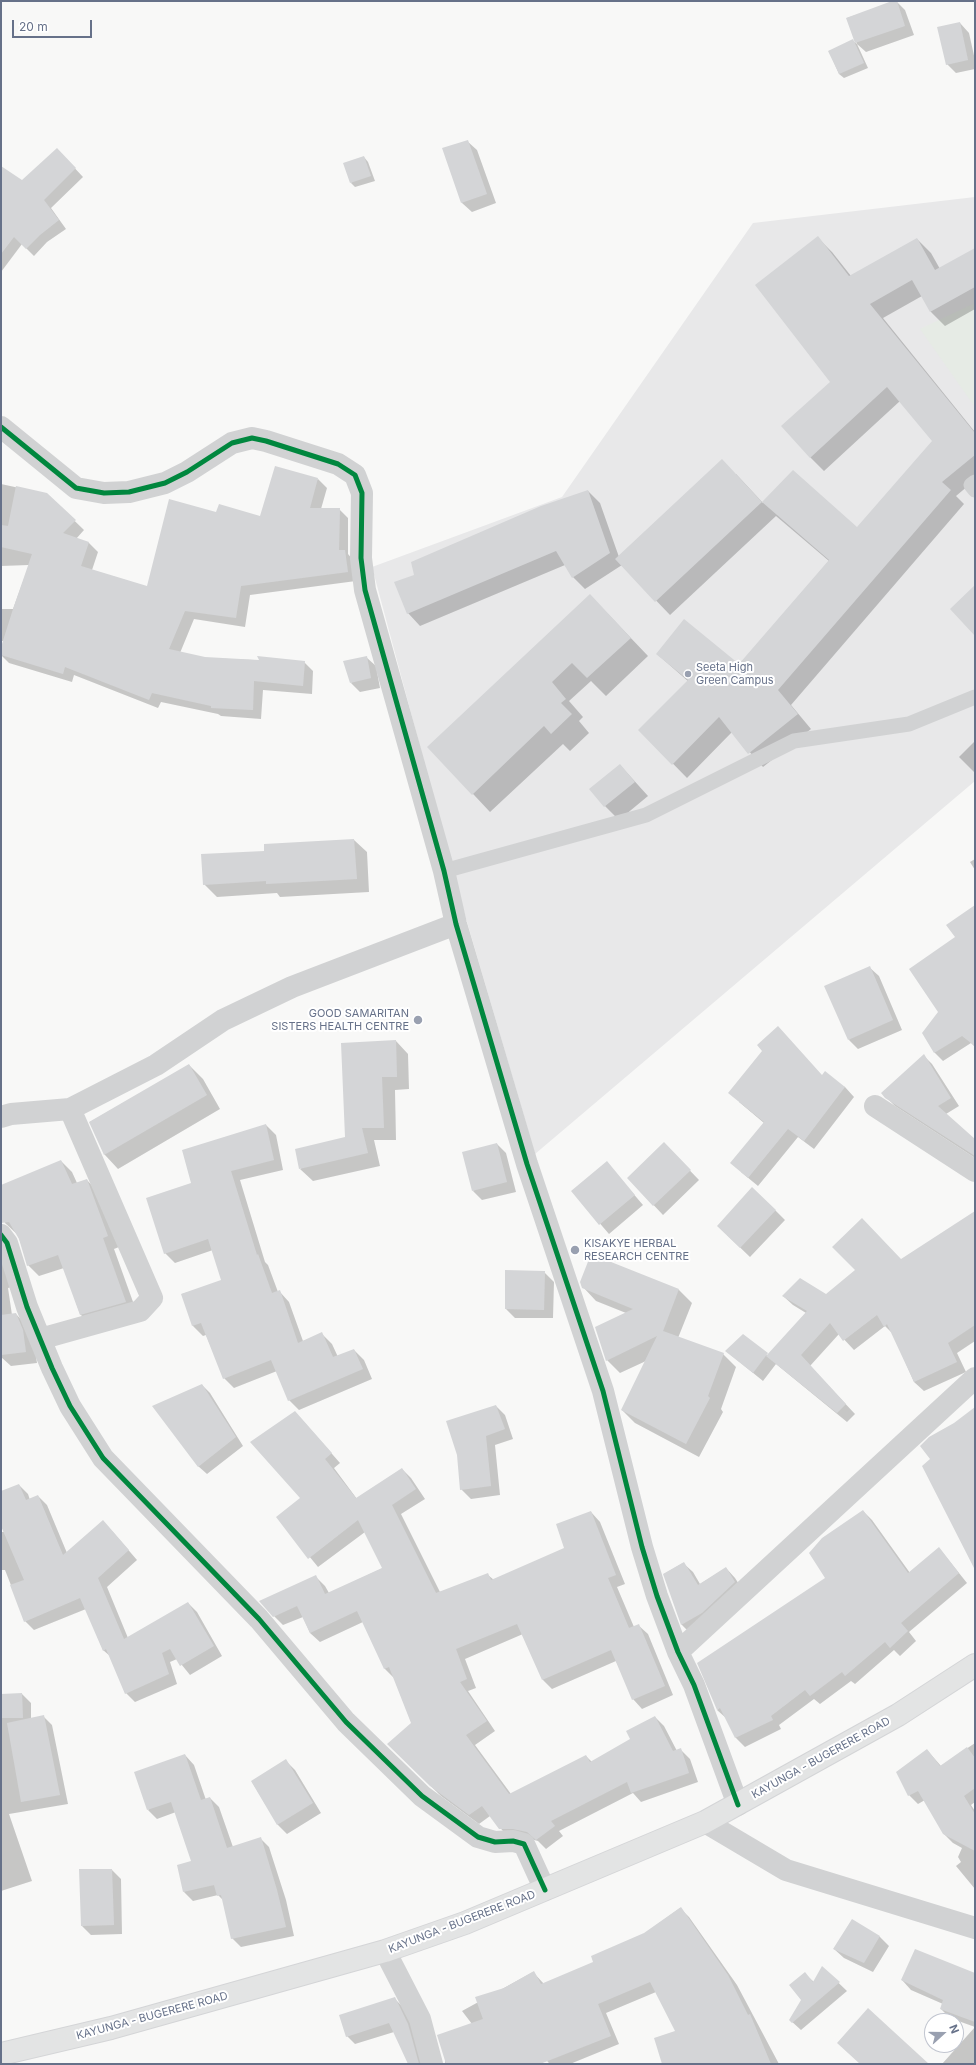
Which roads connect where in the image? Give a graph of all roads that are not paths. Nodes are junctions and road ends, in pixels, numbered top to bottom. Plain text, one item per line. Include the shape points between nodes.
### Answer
1 (1, 427) edge
2 (975, 482) edge
3 (975, 490) edge
4 (975, 697) edge
5 (444, 871) junction
6 (456, 924) junction
7 (875, 1106) dead end
8 (70, 1109) junction
9 (1, 1117) edge
10 (975, 1171) edge
11 (1, 1235) edge
12 (40, 1339) junction
13 (975, 1378) edge
14 (678, 1652) junction
15 (975, 1666) edge
16 (738, 1805) junction
17 (705, 1822) junction
18 (545, 1890) junction
19 (975, 1928) edge
20 (385, 1951) junction
21 (1, 2054) edge
22 (432, 2064) edge

1 - 5 street via 76,488 104,493 129,492 165,483 232,443 252,438 266,440 338,464 355,475 362,493 362,558 365,590
2 - 3 lane via 971,485
4 - 5 lane via 909,724 794,741 646,815
5 - 6 street
6 - 8 street via 292,987 223,1020 156,1065
6 - 14 street via 527,1164 603,1391 642,1547
7 - 10 street
8 - 9 street
8 - 12 street via 152,1298 140,1311
11 - 12 street via 7,1243
12 - 18 street via 70,1406 103,1458 259,1619 346,1722 422,1796 478,1838 524,1844
13 - 14 street
14 - 16 street via 694,1685
15 - 16 main road, KAYUNGA - BUGERERE ROAD via 898,1715
16 - 17 main road, KAYUNGA - BUGERERE ROAD
17 - 18 main road, KAYUNGA - BUGERERE ROAD
17 - 19 street via 786,1870
18 - 20 main road, KAYUNGA - BUGERERE ROAD via 465,1923
20 - 21 main road, KAYUNGA - BUGERERE ROAD via 111,2028
20 - 22 street via 420,2019

